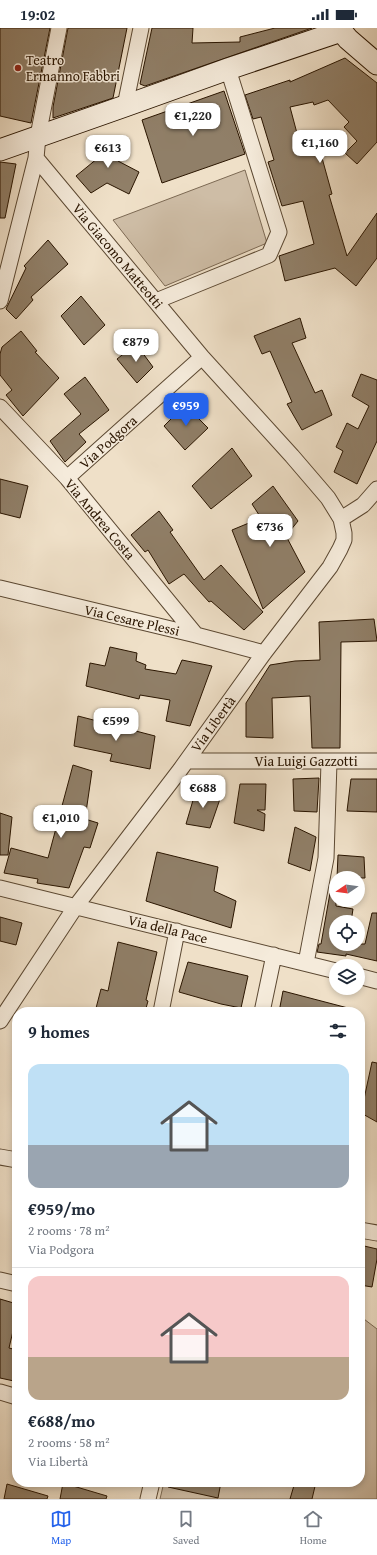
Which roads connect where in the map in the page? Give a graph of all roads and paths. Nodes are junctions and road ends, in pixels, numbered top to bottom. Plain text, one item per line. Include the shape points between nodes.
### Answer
1 (59, 28) edge
2 (141, 28) edge
3 (340, 30) edge
4 (377, 64) edge
5 (228, 69) junction
6 (125, 106) junction
7 (38, 136) junction
8 (0, 150) edge
9 (36, 158) junction
10 (0, 301) edge
11 (156, 301) junction
12 (202, 358) junction
13 (0, 407) edge
14 (67, 478) junction
15 (377, 489) edge
16 (341, 519) junction
17 (0, 588) edge
18 (196, 635) junction
19 (264, 654) junction
20 (187, 761) junction
21 (377, 761) edge
22 (329, 762) junction
23 (0, 888) edge
24 (76, 906) junction
25 (178, 931) junction
26 (274, 955) junction
27 (306, 963) junction
28 (329, 969) edge
29 (365, 978) edge
30 (377, 981) edge
31 (162, 1007) edge
32 (263, 1007) edge
33 (0, 1021) edge
34 (0, 1157) edge
35 (12, 1159) edge
36 (365, 1231) edge
37 (377, 1233) edge
38 (0, 1280) edge
39 (12, 1283) edge
40 (0, 1392) edge
41 (12, 1396) edge
42 (151, 1487) edge
43 (148, 1499) edge

1 - 7 street
2 - 6 street
3 - 4 main road
3 - 5 main road
5 - 6 main road
5 - 11 street via 278,232 269,255
6 - 7 main road
7 - 8 main road
7 - 9 street
9 - 10 street
9 - 11 street, Via Giacomo Matteotti
11 - 12 street, Via Giacomo Matteotti
12 - 14 street, Via Podgora
12 - 16 street, Via Giacomo Matteotti via 292,456 328,498
13 - 14 street, Via Andrea Costa
14 - 18 street, Via Andrea Costa
15 - 16 street via 363,505
16 - 19 street, Via Libertà via 344,540 336,557
17 - 18 street, Via Cesare Plessi
18 - 19 street, Via Cesare Plessi
19 - 20 street, Via Libertà
20 - 22 street, Via Luigi Gazzotti
20 - 24 street, Via Libertà
21 - 22 street, Via Luigi Gazzotti
22 - 27 street via 326,858
23 - 24 street, Via della Pace
24 - 25 street, Via della Pace
24 - 33 street, Via Libertà
25 - 26 street, Via della Pace
25 - 31 street
26 - 27 street, Via della Pace
26 - 32 street
27 - 28 street, Via della Pace
29 - 30 street
34 - 35 street
36 - 37 street
38 - 39 street
40 - 41 street
42 - 43 street

